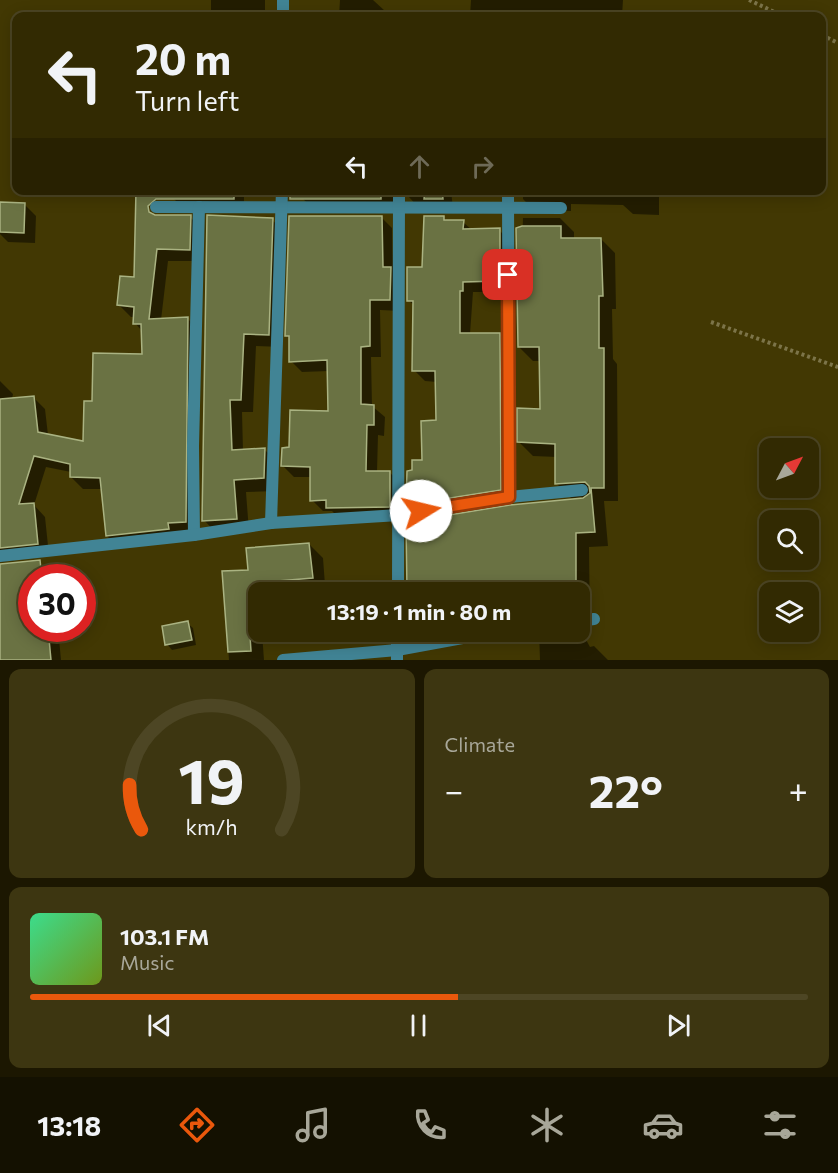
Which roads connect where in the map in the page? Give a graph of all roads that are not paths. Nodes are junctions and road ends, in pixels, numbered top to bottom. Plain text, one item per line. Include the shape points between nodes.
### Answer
1 (282, 195) edge
2 (399, 195) edge
3 (508, 195) edge
4 (156, 207) dead end
5 (199, 207) junction
6 (282, 208) junction
7 (399, 208) junction
8 (508, 208) junction
9 (561, 208) dead end
10 (582, 490) dead end
11 (509, 497) junction
12 (399, 515) junction
13 (272, 523) junction
14 (194, 535) junction
15 (0, 556) edge
16 (398, 582) edge
17 (594, 619) dead end
18 (590, 620) edge
19 (452, 642) edge
20 (397, 655) edge
21 (283, 660) edge

1 - 6 street
2 - 7 street
3 - 8 street
4 - 5 street
5 - 6 street
5 - 14 street
6 - 7 street
6 - 13 street
7 - 8 street
7 - 12 street
8 - 9 street
8 - 11 street
10 - 11 street
11 - 12 street
12 - 13 street
12 - 16 street
13 - 14 street
14 - 15 street
17 - 18 street
19 - 20 street
20 - 21 street

